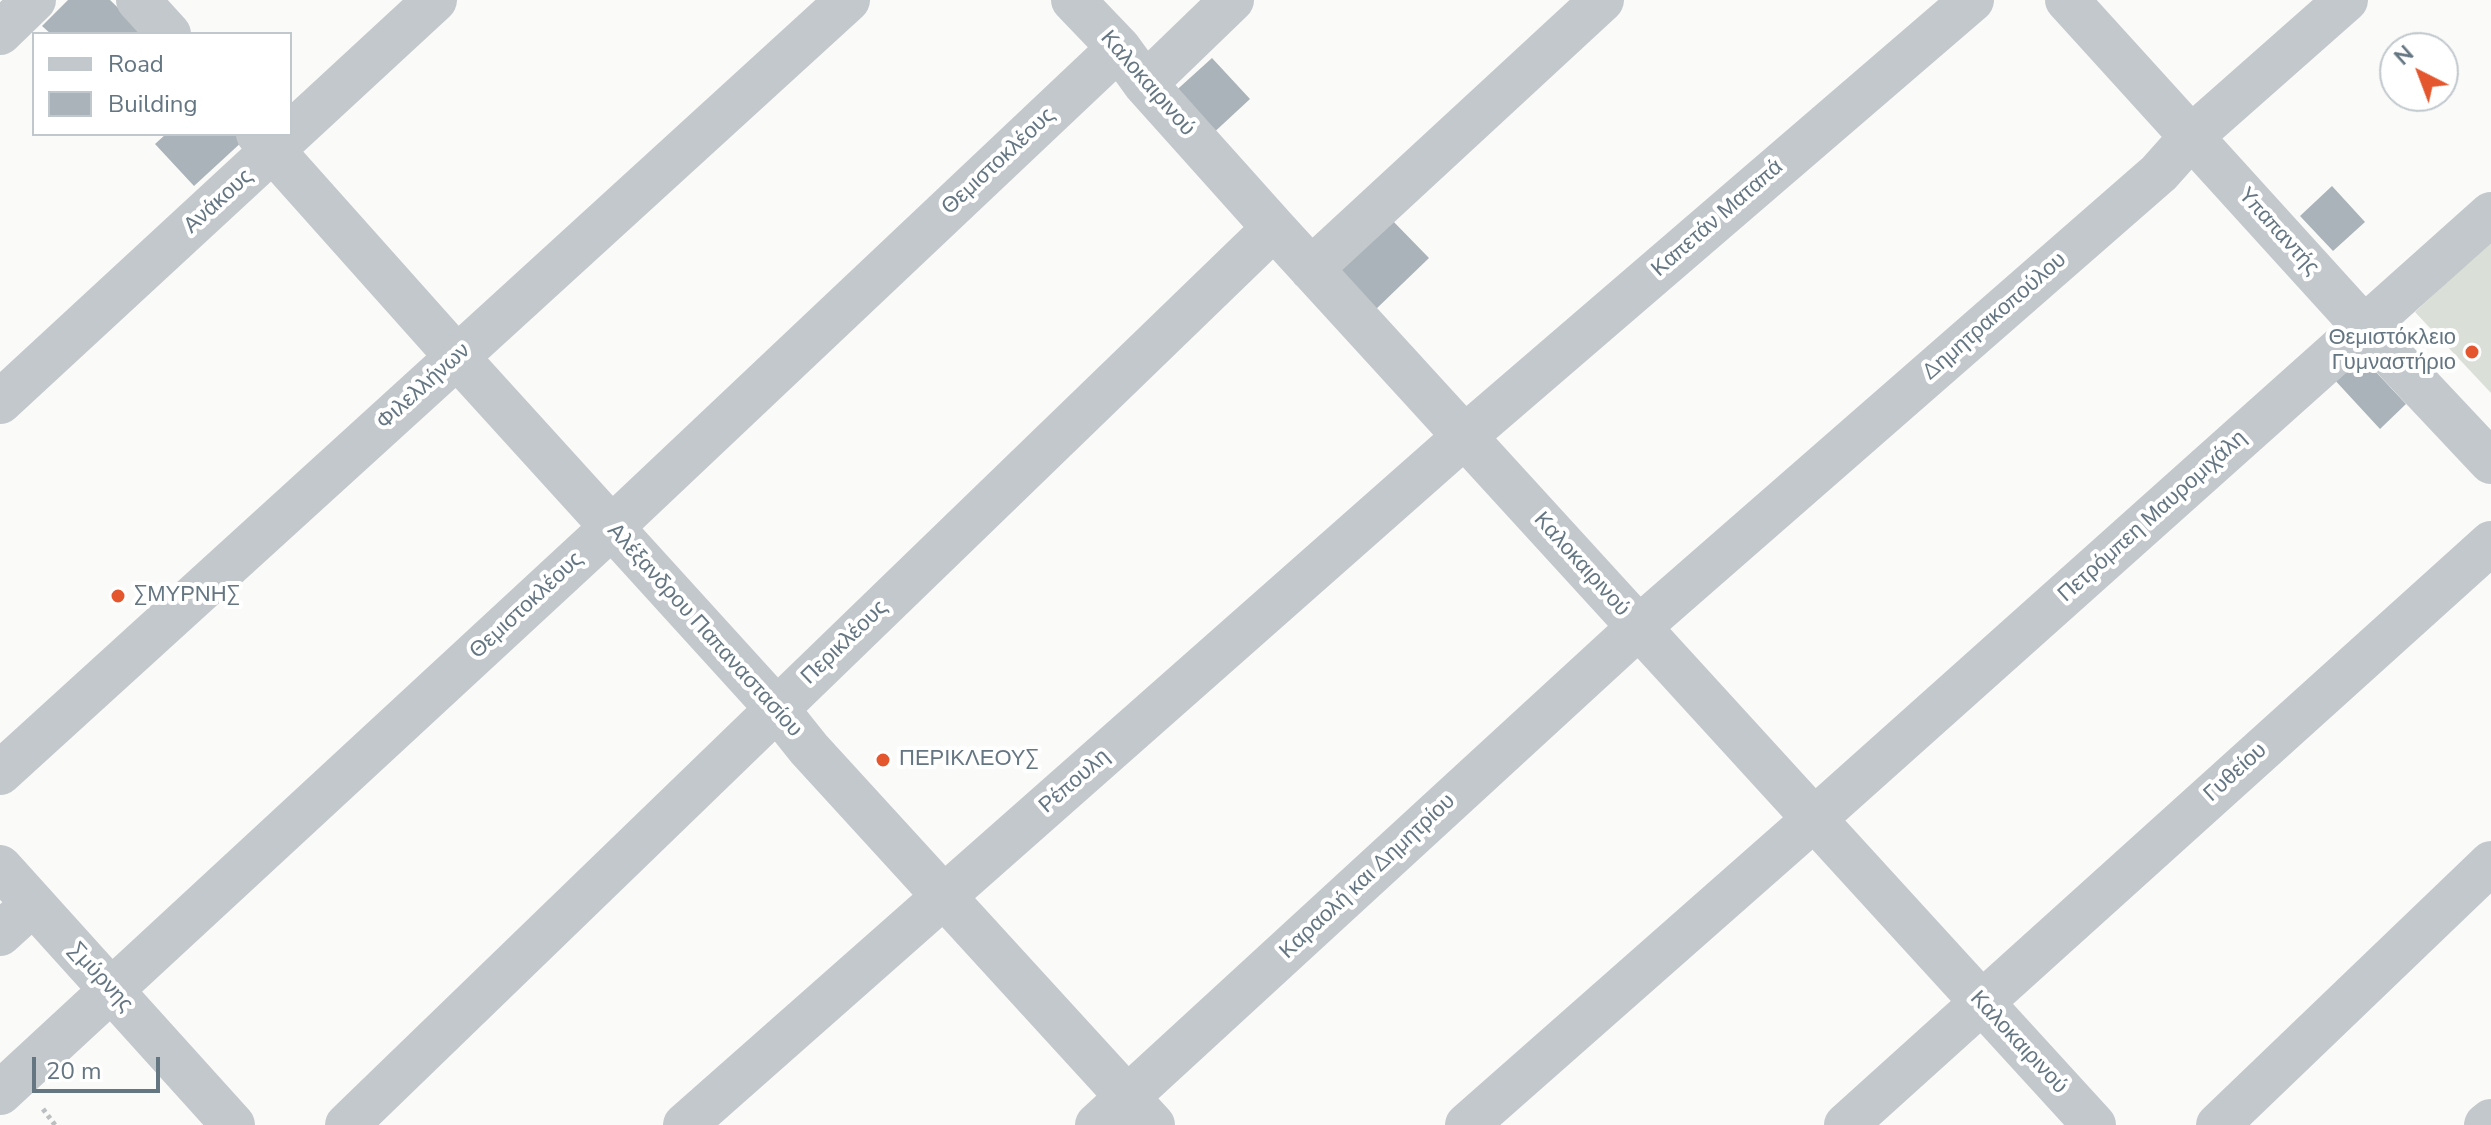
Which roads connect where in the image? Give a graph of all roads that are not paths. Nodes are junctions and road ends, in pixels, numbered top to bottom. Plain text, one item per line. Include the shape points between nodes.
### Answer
1 (34, 0) edge
2 (138, 0) edge
3 (435, 0) edge
4 (848, 0) edge
5 (1073, 0) edge
6 (1232, 0) edge
7 (1602, 0) edge
8 (1972, 0) edge
9 (2067, 0) edge
10 (2346, 0) edge
11 (167, 32) edge
12 (0, 33) edge
13 (1119, 48) junction
14 (1145, 84) junction
15 (292, 121) edge
16 (2192, 136) junction
17 (266, 143) edge
18 (2491, 214) edge
19 (1274, 228) junction
20 (1311, 269) junction
21 (2365, 328) junction
22 (457, 357) junction
23 (0, 402) edge
24 (1464, 437) junction
25 (2491, 462) edge
26 (612, 527) junction
27 (2491, 543) edge
28 (1638, 628) junction
29 (777, 709) junction
30 (0, 773) edge
31 (1813, 820) junction
32 (2491, 863) edge
33 (0, 867) edge
34 (946, 896) junction
35 (33, 904) junction
36 (0, 934) edge
37 (111, 991) junction
38 (1980, 1003) junction
39 (0, 1093) edge
40 (1126, 1116) edge
41 (2084, 1121) edge
42 (2491, 1121) edge
43 (233, 1125) edge
44 (347, 1125) edge
45 (685, 1125) edge
46 (1467, 1125) edge
47 (1846, 1125) edge
48 (2218, 1125) edge
49 (2486, 1125) edge

1 - 12 street
2 - 11 street
3 - 15 street, Ανάκους
4 - 22 street, Φιλελλήνων
5 - 13 street, Καλοκαιρινού
6 - 14 street
7 - 20 street
8 - 24 street, Καπετάν Ματαπά
9 - 16 street, Υπαπαντής
10 - 16 street, Δημητρακοπούλου
13 - 14 street, Καλοκαιρινού
13 - 26 street, Θεμιστοκλέους
14 - 19 street, Καλοκαιρινού
16 - 21 street, Υπαπαντής
16 - 28 street, Δημητρακοπούλου via 2159,173
17 - 22 street, Αλέξανδρου Παπαναστασίου
17 - 23 street, Ανάκους
18 - 21 street, Πετρόμπεη Μαυρομιχάλη
19 - 20 street, Καλοκαιρινού
19 - 29 street, Περικλέους
20 - 24 street, Καλοκαιρινού
21 - 25 street, Υπαπαντής
21 - 31 street, Πετρόμπεη Μαυρομιχάλη
22 - 26 street, Αλέξανδρου Παπαναστασίου
22 - 30 street, Φιλελλήνων
24 - 28 street, Καλοκαιρινού
24 - 34 street, Ρέπουλη
26 - 29 street, Αλέξανδρου Παπαναστασίου
26 - 37 street, Θεμιστοκλέους
27 - 38 street, Γυθείου
28 - 31 street, Καλοκαιρινού
28 - 40 street, Καραολή και Δημητρίου
29 - 34 street, Αλέξανδρου Παπαναστασίου
29 - 44 street, Περικλέους
31 - 38 street, Καλοκαιρινού
31 - 46 street, Πετρόμπεη Μαυρομιχάλη
32 - 48 street
33 - 35 street, Σμύρνης
34 - 40 street, Αλέξανδρου Παπαναστασίου
34 - 45 street, Ρέπουλη
35 - 36 street
35 - 37 street, Σμύρνης
37 - 39 street, Θεμιστοκλέους
37 - 43 street, Σμύρνης
38 - 41 street, Καλοκαιρινού
38 - 47 street, Γυθείου
42 - 49 street

